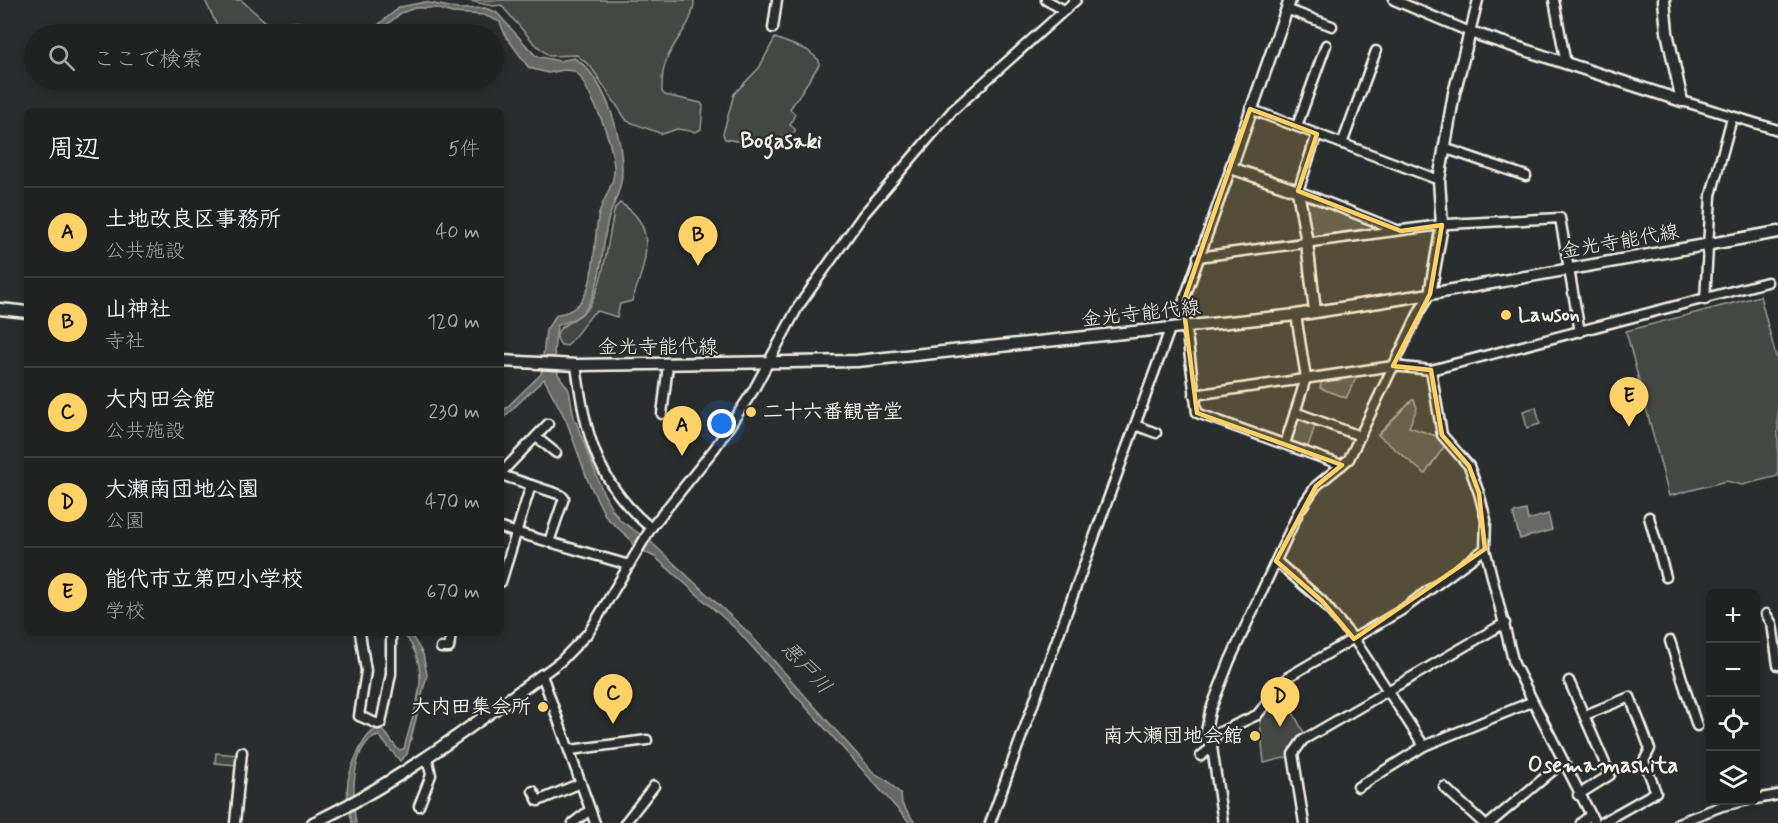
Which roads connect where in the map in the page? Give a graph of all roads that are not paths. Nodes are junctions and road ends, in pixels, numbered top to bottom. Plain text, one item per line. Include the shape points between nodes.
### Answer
1 (777, 0) edge
2 (1046, 0) edge
3 (1076, 0) edge
4 (1394, 0) edge
5 (1478, 0) edge
6 (1554, 0) edge
7 (1664, 0) edge
8 (1288, 5) edge
9 (1064, 10) junction
10 (1332, 26) dead end
11 (773, 28) dead end
12 (1470, 32) junction
13 (1326, 45) dead end
14 (1376, 51) dead end
15 (1566, 64) junction
16 (1682, 101) junction
17 (1251, 109) junction
18 (1732, 118) junction
19 (1297, 126) junction
20 (1778, 130) edge
21 (1317, 134) junction
22 (1342, 144) junction
23 (1444, 148) junction
24 (1231, 168) junction
25 (1526, 176) dead end
26 (1439, 180) junction
27 (1298, 191) junction
28 (1442, 225) junction
29 (1401, 231) junction
30 (1778, 232) edge
31 (1307, 243) junction
32 (1706, 246) junction
33 (1198, 257) junction
34 (1570, 269) junction
35 (1767, 282) dead end
36 (1430, 294) junction
37 (1705, 300) junction
38 (0, 309) edge
39 (1315, 311) junction
40 (24, 312) edge
41 (1296, 315) junction
42 (1187, 327) junction
43 (1170, 329) junction
44 (1580, 332) junction
45 (504, 361) edge
46 (766, 364) junction
47 (576, 365) junction
48 (668, 365) junction
49 (1393, 366) junction
50 (1431, 370) junction
51 (1305, 378) junction
52 (1194, 394) junction
53 (1295, 412) junction
54 (662, 414) dead end
55 (548, 424) dead end
56 (1135, 425) junction
57 (1156, 433) dead end
58 (1360, 435) junction
59 (536, 437) junction
60 (1285, 444) junction
61 (556, 453) dead end
62 (1342, 465) junction
63 (504, 471) edge
64 (504, 475) edge
65 (531, 485) junction
66 (1649, 517) dead end
67 (651, 528) junction
68 (504, 529) edge
69 (516, 533) junction
70 (549, 542) junction
71 (1485, 549) junction
72 (1276, 561) junction
73 (629, 565) junction
74 (504, 572) edge
75 (1666, 577) dead end
76 (1766, 614) dead end
77 (1505, 623) junction
78 (1775, 626) edge
79 (360, 636) edge
80 (390, 636) edge
81 (450, 636) edge
82 (1354, 639) junction
83 (1670, 641) dead end
84 (441, 648) dead end
85 (1778, 665) edge
86 (542, 675) junction
87 (1569, 681) dead end
88 (1388, 690) junction
89 (1531, 702) junction
90 (1585, 715) junction
91 (1697, 726) dead end
92 (647, 740) dead end
93 (1424, 746) junction
94 (1212, 747) junction
95 (570, 750) junction
96 (242, 752) dead end
97 (427, 756) junction
98 (1201, 756) dead end
99 (1562, 763) junction
100 (581, 783) junction
101 (654, 786) dead end
102 (1358, 787) dead end
103 (1444, 787) dead end
104 (533, 790) dead end
105 (1578, 795) junction
106 (1778, 795) edge
107 (1760, 798) edge
108 (1727, 805) edge
109 (419, 806) dead end
110 (590, 810) junction
111 (1592, 819) edge
112 (235, 823) edge
113 (314, 823) edge
114 (573, 823) edge
115 (595, 823) edge
116 (625, 823) edge
117 (990, 823) edge
118 (1223, 823) edge
119 (1305, 823) edge
120 (1483, 823) edge
121 (1490, 823) edge
122 (1581, 823) edge
123 (1601, 823) edge
124 (1678, 823) edge

1 - 11 street
2 - 9 street
3 - 9 street
4 - 12 street
5 - 12 street
6 - 15 street
7 - 16 main road
8 - 10 street
8 - 17 main road
9 - 46 street via 953,110 882,192 834,253
12 - 15 main road
12 - 23 main road
13 - 19 street
14 - 22 street
15 - 16 main road
16 - 18 street
17 - 19 street
17 - 24 main road
18 - 20 street
18 - 32 street via 1711,195
19 - 21 street
21 - 22 street
21 - 27 street
22 - 26 street
23 - 25 street
23 - 26 main road
24 - 27 main road
24 - 33 street
26 - 28 main road
27 - 29 street
27 - 31 main road
28 - 29 street
28 - 34 street via 1560,218
28 - 36 main road
29 - 31 street
30 - 32 main road, 金光寺能代線
31 - 33 street
31 - 39 main road
32 - 34 main road, 金光寺能代線
32 - 37 street
33 - 42 street via 1183,303
34 - 36 main road, 金光寺能代線
34 - 44 street
35 - 37 street
36 - 39 main road, 金光寺能代線
36 - 49 street
37 - 44 street
38 - 40 main road
39 - 41 main road, 金光寺能代線
41 - 42 main road, 金光寺能代線
41 - 51 street
42 - 43 main road, 金光寺能代線
42 - 52 street
43 - 46 main road, 金光寺能代線 via 857,361
43 - 56 street
44 - 50 street
45 - 47 main road, 金光寺能代線
46 - 48 main road, 金光寺能代線
46 - 67 street via 753,391 714,448
47 - 48 main road, 金光寺能代線
47 - 67 street via 582,409 610,485
48 - 54 street
49 - 50 street
49 - 51 street
49 - 58 street
50 - 71 street via 1442,435 1469,466 1479,493 1486,520
51 - 52 street
51 - 53 street
52 - 60 street via 1197,413
53 - 58 street
53 - 60 street
55 - 59 street
56 - 57 street
56 - 117 street
58 - 62 street
59 - 61 street
59 - 63 street
60 - 62 street
62 - 72 street via 1316,486 1299,511
64 - 65 street
65 - 69 street
65 - 70 street via 564,498
66 - 75 street
67 - 73 street
68 - 69 street
69 - 70 street
69 - 74 street
70 - 73 street
71 - 77 street
71 - 82 street via 1402,610
72 - 82 street via 1322,601
72 - 94 street via 1210,711 1205,737
73 - 86 street via 589,632
76 - 78 street
77 - 88 street
77 - 89 street via 1514,664
78 - 85 street
79 - 80 street via 366,671 359,716 378,724 391,674
81 - 84 street via 448,648
82 - 88 street
82 - 94 street via 1288,678 1257,716 1216,734
83 - 91 street
86 - 95 street
86 - 97 main road
87 - 90 street
88 - 93 street
88 - 119 street via 1303,740 1293,754
89 - 93 street
89 - 99 street
90 - 105 street via 1610,775
90 - 123 street via 1629,697 1650,749 1644,761 1656,792
92 - 95 street
93 - 102 street
94 - 98 street
94 - 118 street
95 - 100 street
96 - 112 street
97 - 109 street via 431,775
97 - 113 main road
99 - 105 street
99 - 121 street
100 - 104 street via 538,801
100 - 110 street
101 - 116 street
103 - 120 street
105 - 111 street
106 - 107 street
108 - 124 street
110 - 114 street
110 - 115 street
111 - 122 street

